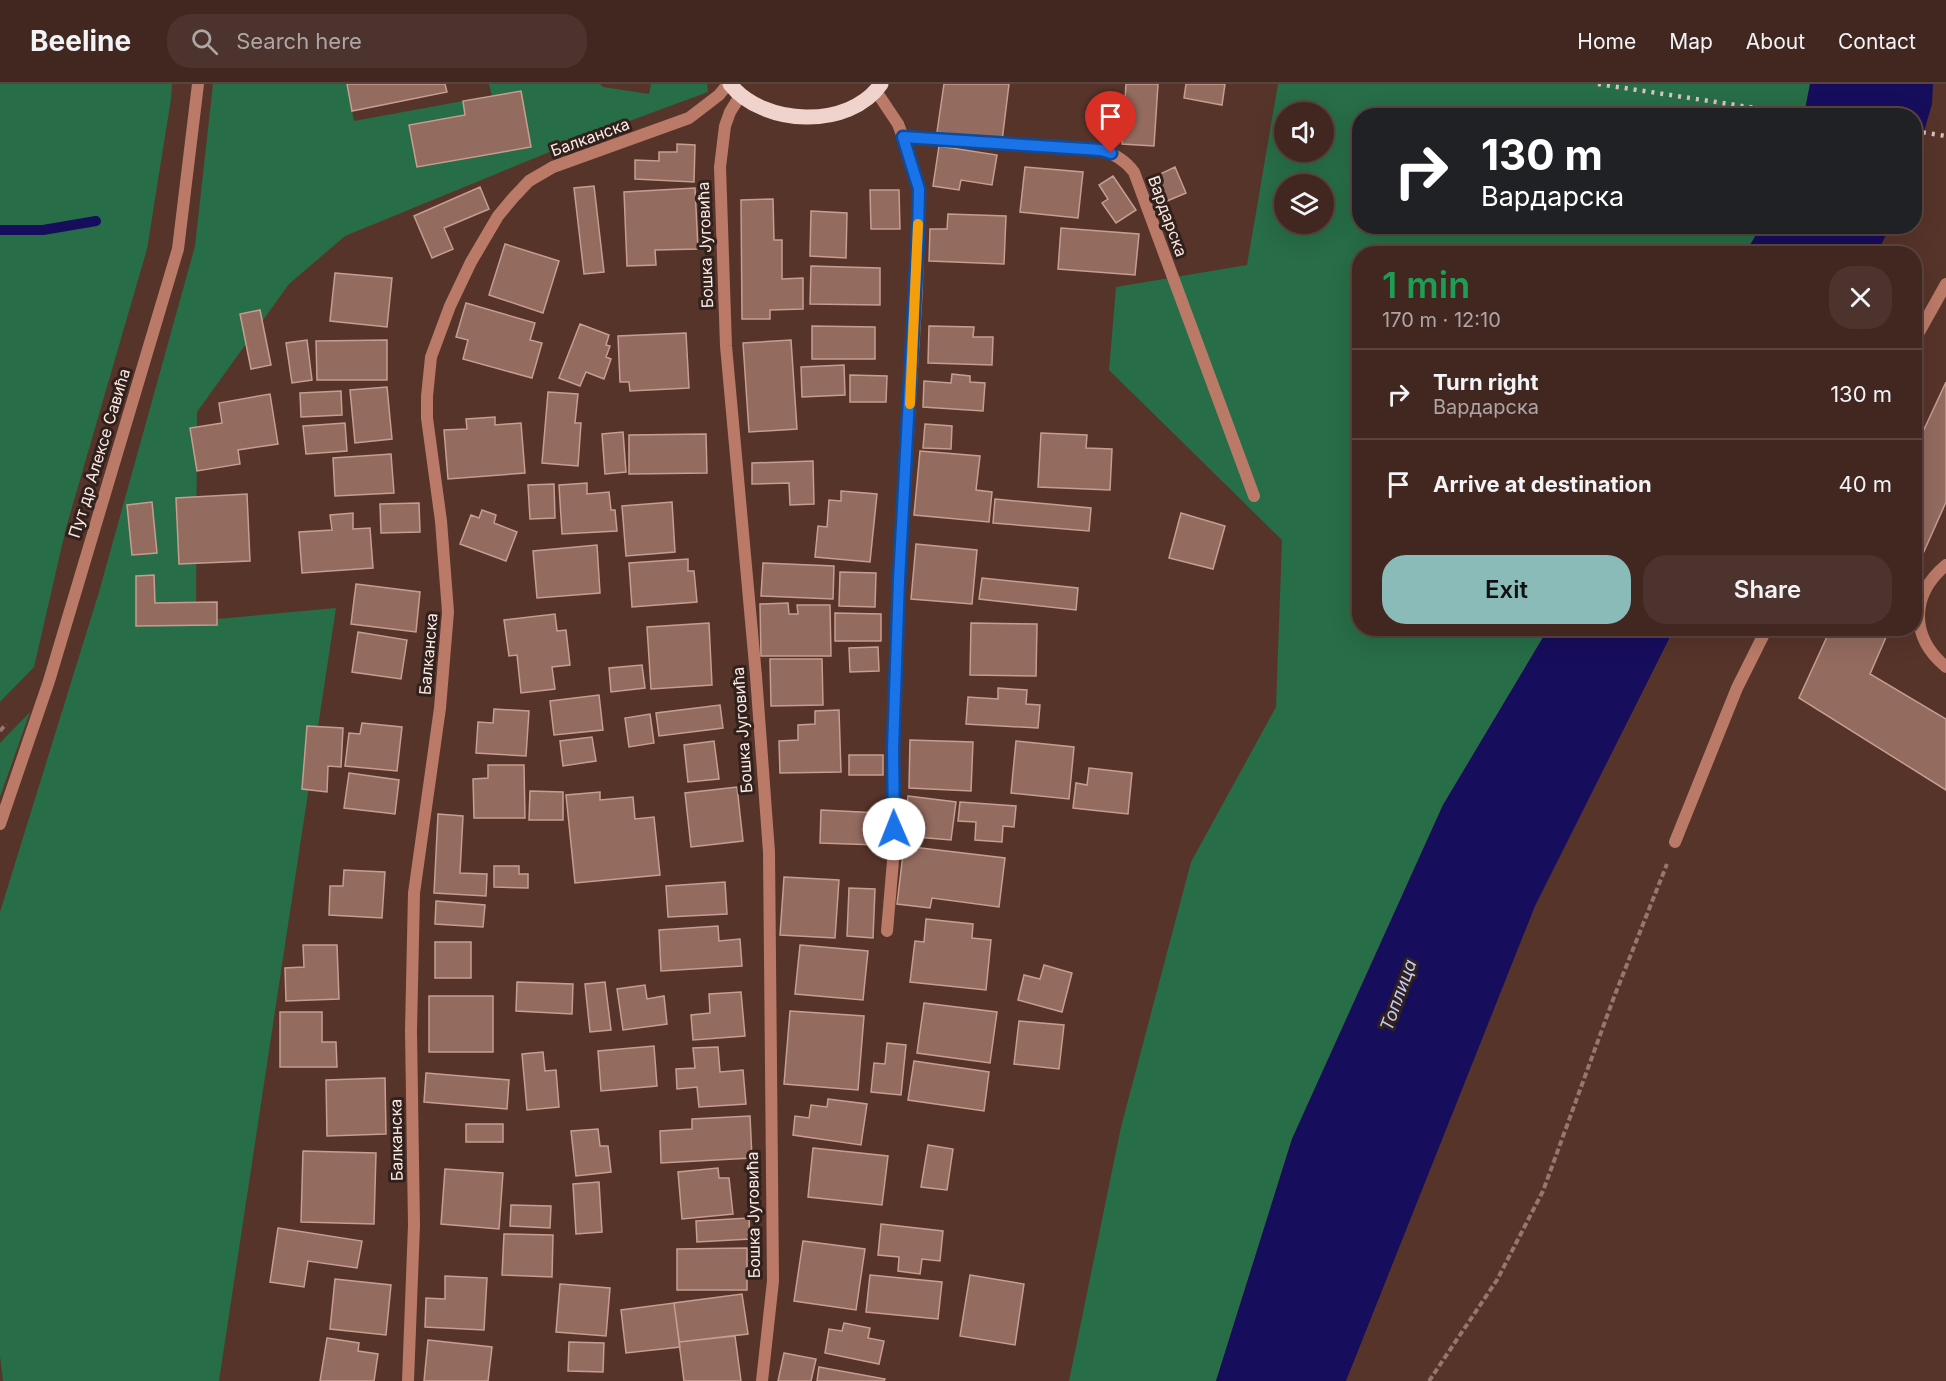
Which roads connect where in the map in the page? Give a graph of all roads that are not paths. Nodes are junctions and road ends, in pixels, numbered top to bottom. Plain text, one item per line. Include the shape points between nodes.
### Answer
1 (198, 84) edge
2 (733, 88) edge
3 (879, 88) edge
4 (903, 137) junction
5 (1946, 284) edge
6 (1922, 327) edge
7 (1254, 496) dead end
8 (1946, 565) edge
9 (1922, 594) edge
10 (1763, 636) edge
11 (1922, 636) edge
12 (1946, 667) edge
13 (0, 824) edge
14 (1675, 842) road end
15 (887, 931) dead end
16 (408, 1381) edge
17 (762, 1381) edge

1 - 13 street, Пут др Алексе Савића via 178,249 49,681
2 - 3 main road via 755,106 785,116 806,117 846,109
2 - 16 street, Балканска via 689,118 553,167 529,181 498,216 471,262 432,357 427,418 448,612 440,708 414,893 414,1226
2 - 17 street, Бошка Југовића via 720,167 727,367 769,852 773,1281
3 - 4 street
4 - 7 street, Вардарска via 1101,150 1129,165
4 - 15 street via 919,189 893,749 894,849
5 - 6 street
8 - 9 street
10 - 14 street via 1737,688
11 - 12 street via 1933,656

